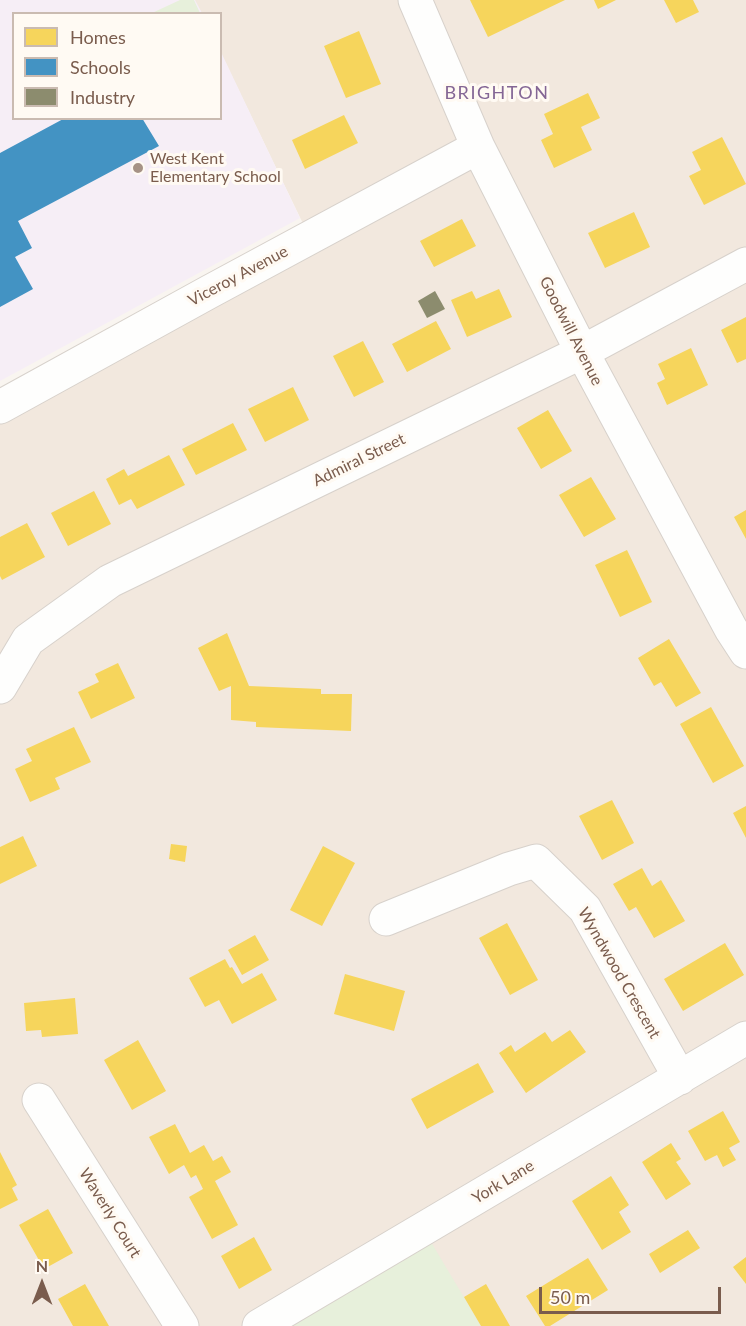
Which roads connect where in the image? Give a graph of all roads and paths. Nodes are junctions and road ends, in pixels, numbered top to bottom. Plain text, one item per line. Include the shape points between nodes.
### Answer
1 (415, 0) edge
2 (478, 147) junction
3 (746, 264) edge
4 (582, 352) junction
5 (0, 407) edge
6 (741, 634) edge
7 (0, 687) edge
8 (386, 919) dead end
9 (746, 1038) edge
10 (680, 1078) junction
11 (39, 1100) dead end
12 (182, 1326) edge
13 (259, 1326) edge

1 - 2 street, Goodwill Avenue
2 - 4 street, Goodwill Avenue
2 - 5 street, Viceroy Avenue
3 - 4 street, Admiral Street
4 - 6 street, Goodwill Avenue
4 - 7 street, Admiral Street via 110,580 28,640
8 - 10 street, Wyndwood Crescent via 536,861 585,909
9 - 10 street, York Lane
10 - 13 street, York Lane
11 - 12 street, Waverly Court

